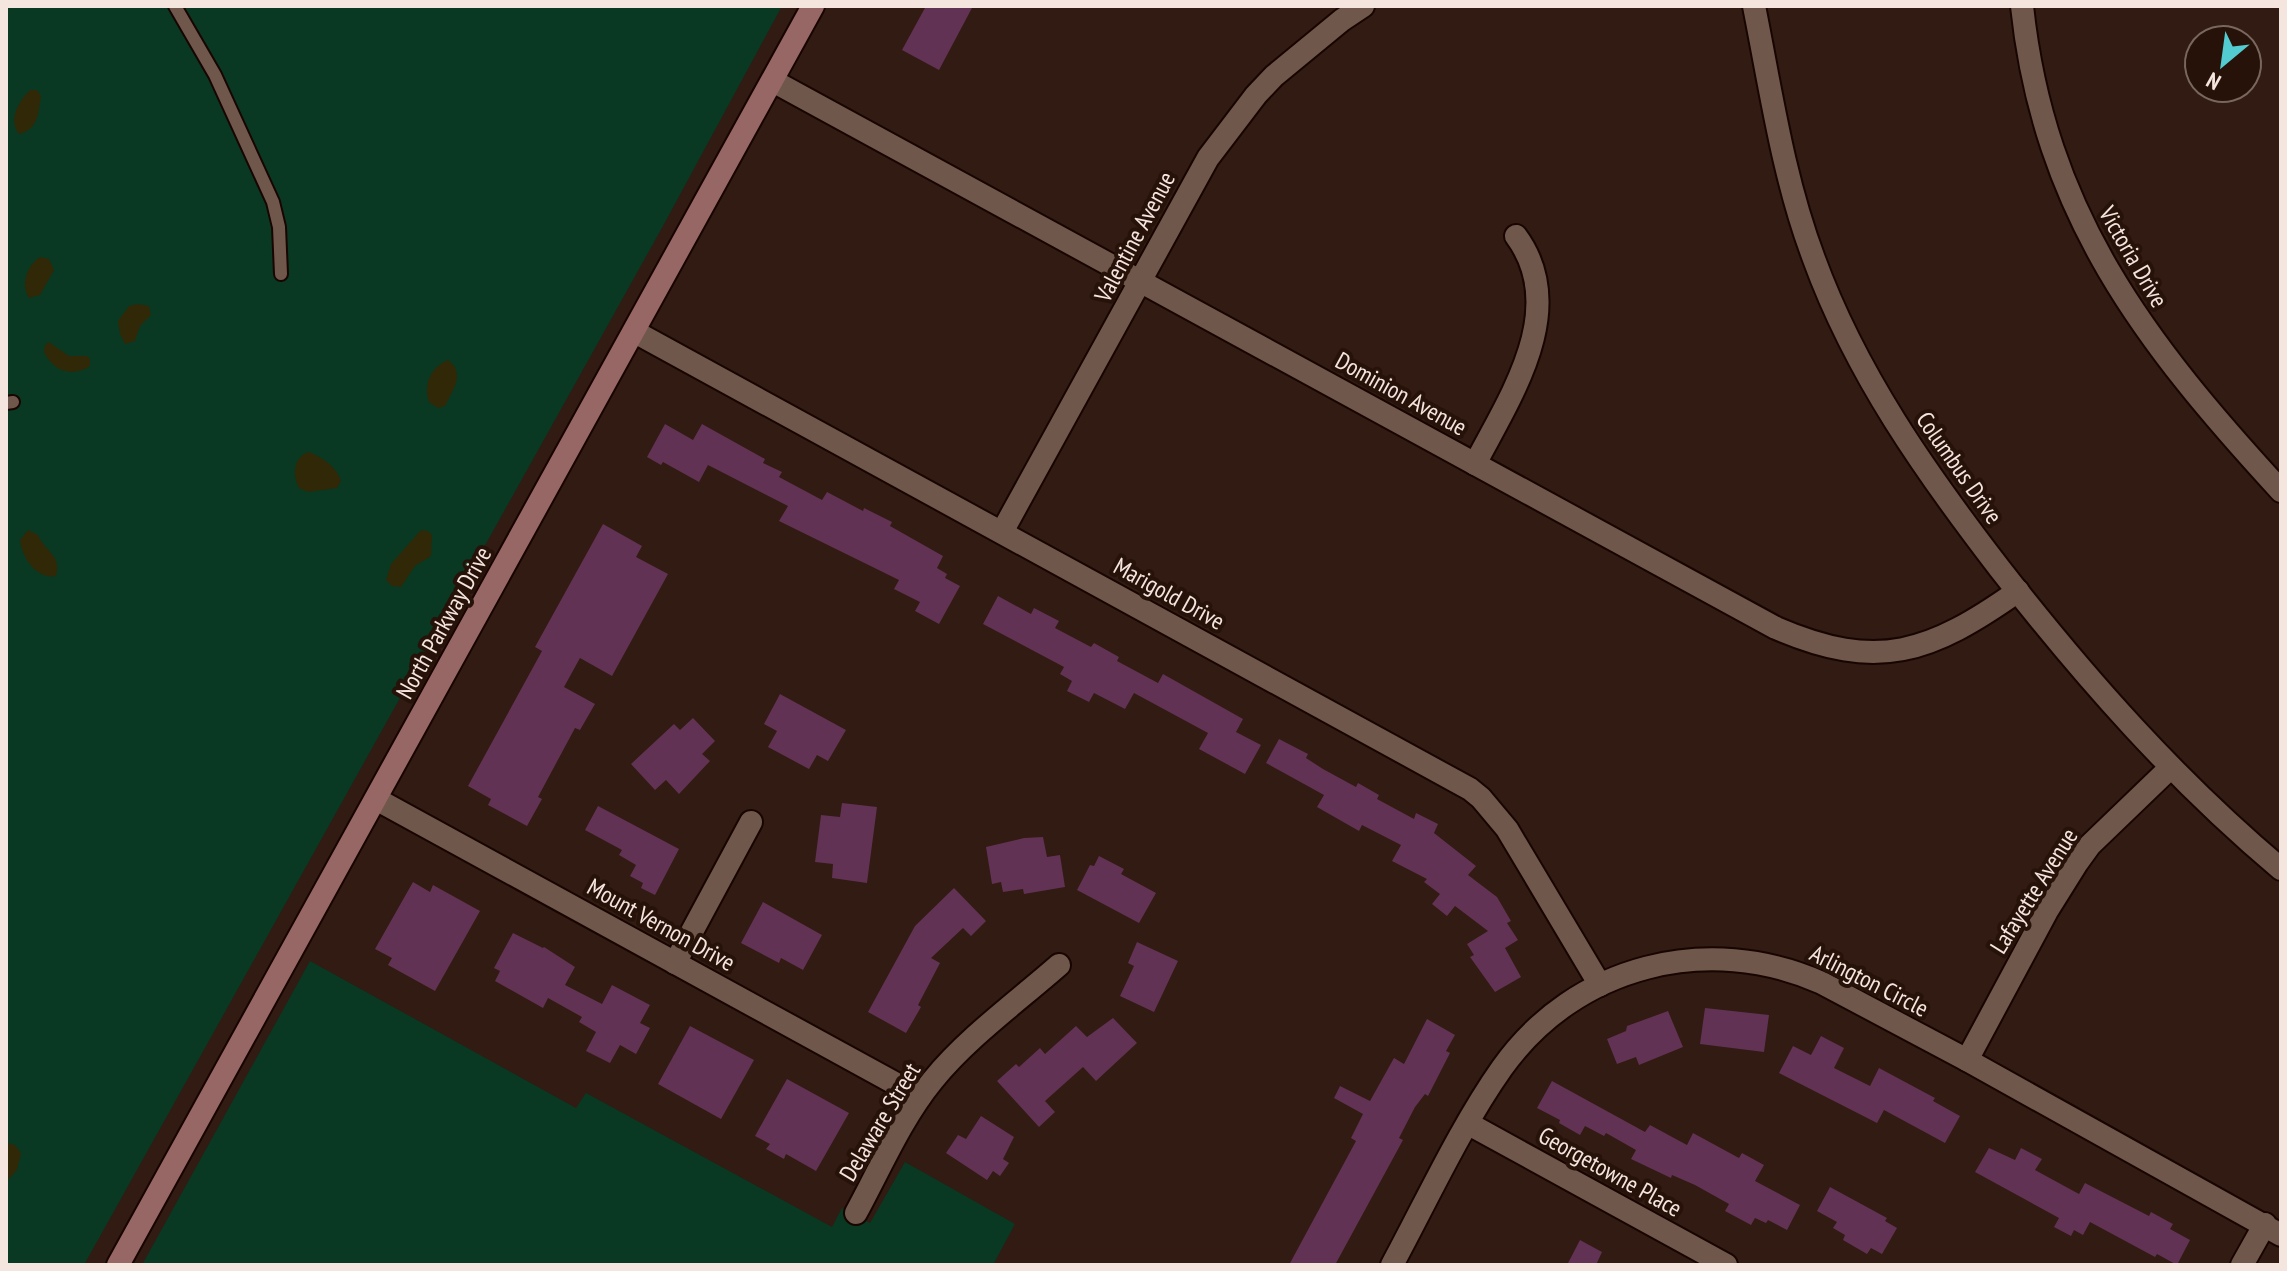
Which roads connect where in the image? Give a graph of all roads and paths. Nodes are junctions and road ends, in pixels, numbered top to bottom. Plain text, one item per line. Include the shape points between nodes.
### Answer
1 (175, 6) edge
2 (813, 6) edge
3 (1363, 6) edge
4 (1754, 6) edge
5 (2022, 6) edge
6 (773, 81) junction
7 (1516, 236) dead end
8 (281, 274) dead end
9 (1141, 282) junction
10 (635, 332) junction
11 (1475, 464) junction
12 (2281, 491) edge
13 (1002, 532) junction
14 (2018, 591) junction
15 (2170, 768) junction
16 (376, 799) junction
17 (751, 822) dead end
18 (2281, 869) edge
19 (675, 963) junction
20 (1059, 965) dead end
21 (1600, 985) junction
22 (1967, 1060) junction
23 (920, 1097) junction
24 (1469, 1124) junction
25 (856, 1213) dead end
26 (2273, 1229) edge
27 (118, 1265) edge
28 (1392, 1265) edge
29 (1726, 1265) edge
30 (2242, 1265) edge

1 - 8 lane via 215,75 273,202
2 - 6 main road, North Parkway Drive
3 - 9 street, Valentine Avenue via 1291,60 1256,95 1208,158
4 - 14 street, Columbus Drive via 1787,172 1835,310 1902,435
5 - 12 street, Victoria Drive via 2042,117 2105,268 2163,355
6 - 9 street, Dominion Avenue
6 - 10 main road, North Parkway Drive
7 - 11 street via 1534,269 1536,321 1519,379
9 - 11 street, Dominion Avenue
9 - 13 street, Valentine Avenue
10 - 13 street, Marigold Drive
10 - 16 main road, North Parkway Drive
11 - 14 street, Dominion Avenue via 1776,628 1830,648 1874,653 1916,647 1958,631
13 - 21 street, Marigold Drive via 1481,798 1507,829
14 - 15 street, Columbus Drive via 2090,681
15 - 18 street, Columbus Drive
15 - 22 street, Lafayette Avenue via 2077,863
16 - 19 street, Mount Vernon Drive
16 - 27 main road, North Parkway Drive
17 - 19 street
19 - 23 street, Mount Vernon Drive
20 - 23 street, Delaware Street via 950,1061
21 - 22 street, Arlington Circle via 1674,962 1754,961 1822,983
21 - 24 street, Arlington Circle via 1562,1008 1525,1041
22 - 26 street, Arlington Circle
23 - 25 street, Delaware Street
24 - 28 street, Arlington Circle
24 - 29 street, Georgetowne Place
26 - 30 street

